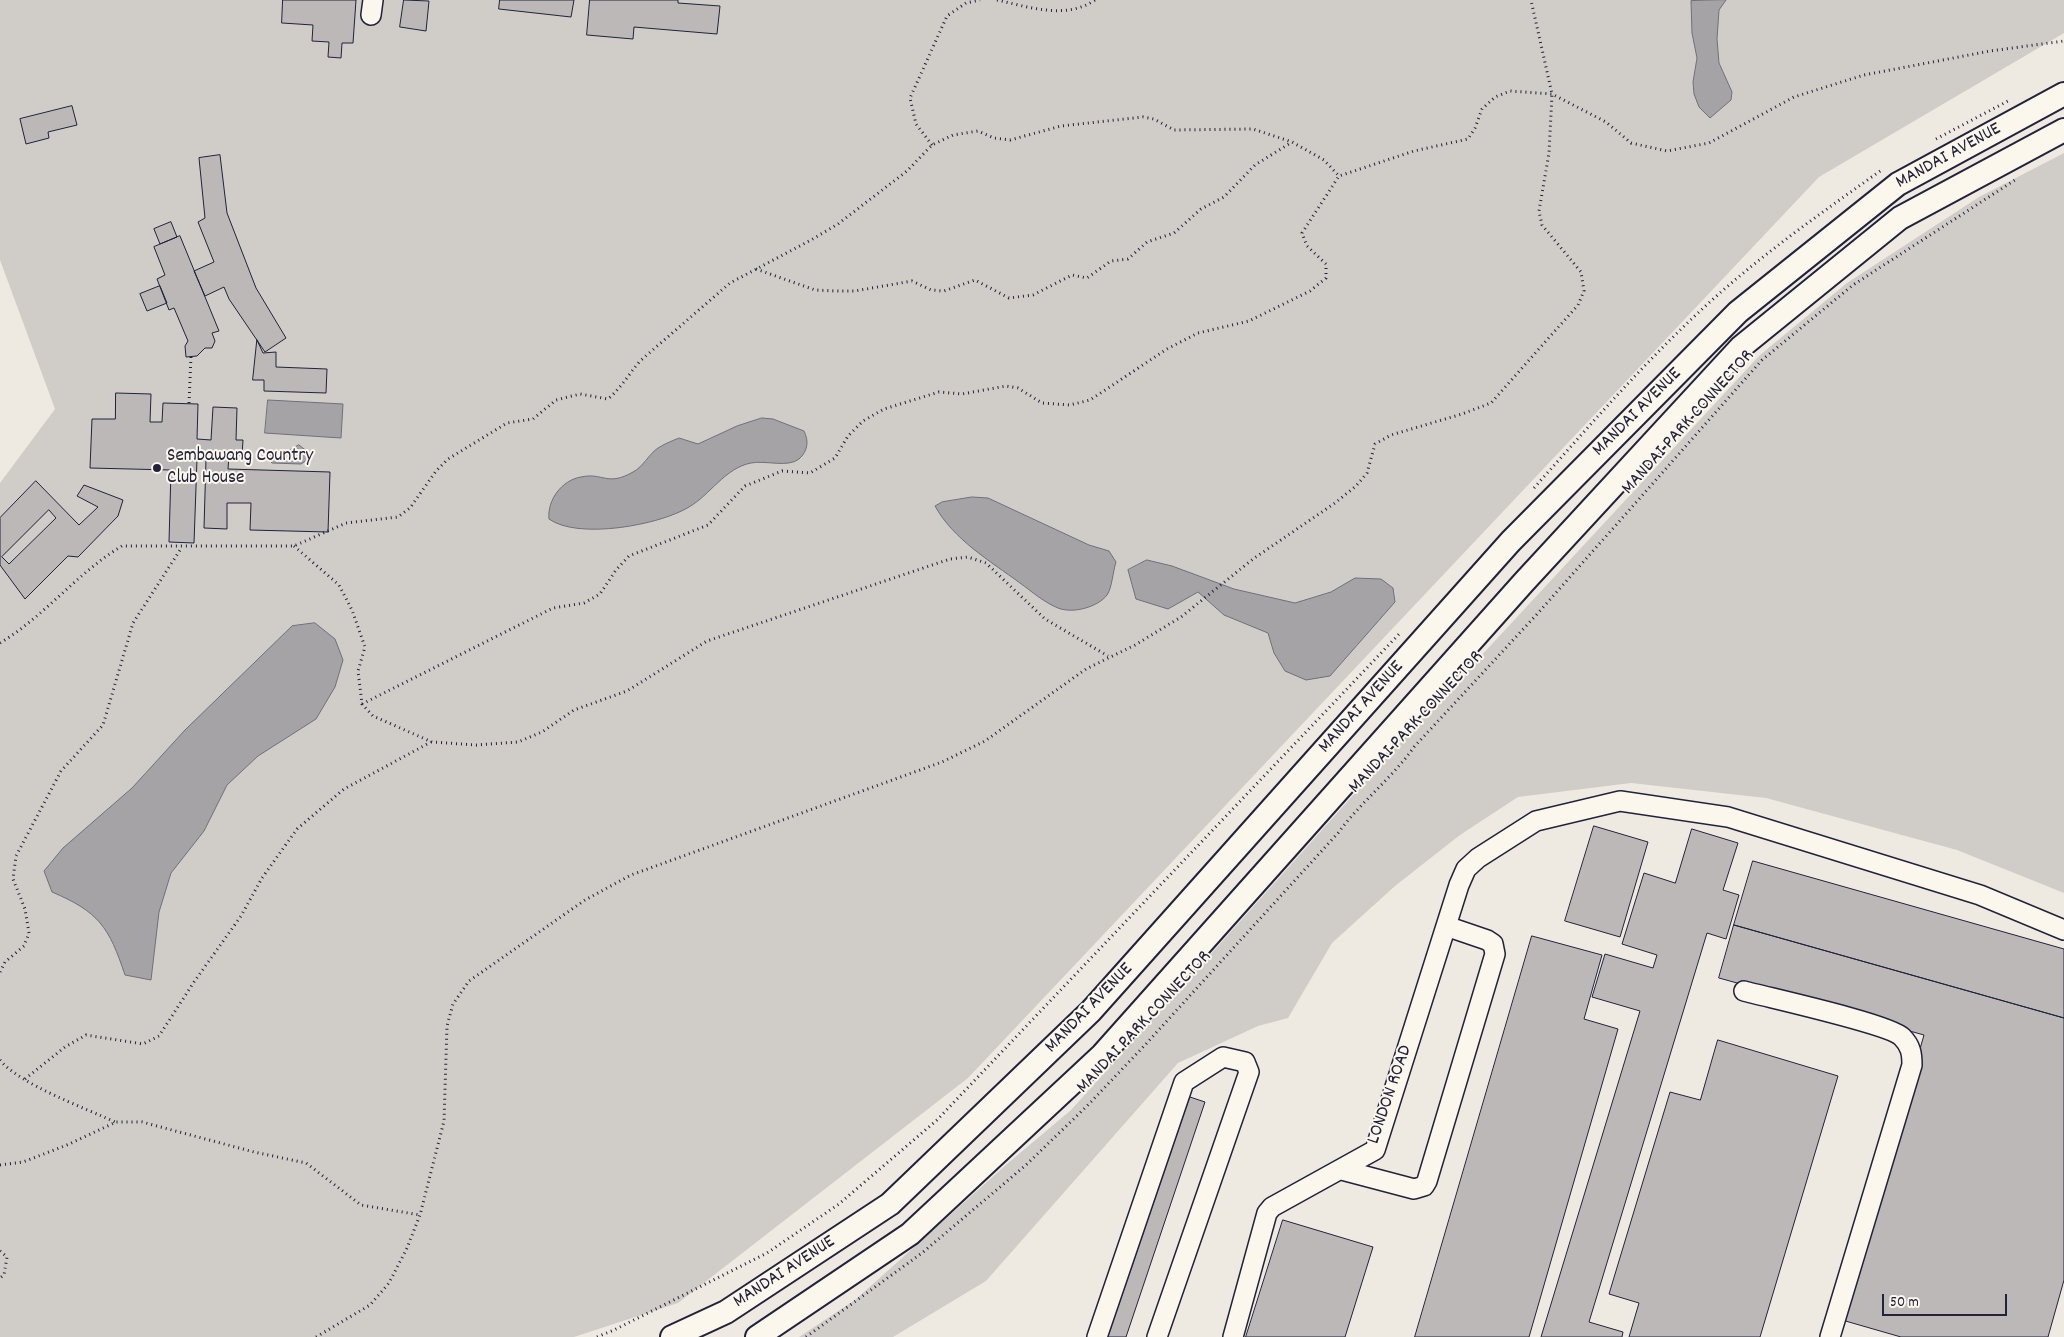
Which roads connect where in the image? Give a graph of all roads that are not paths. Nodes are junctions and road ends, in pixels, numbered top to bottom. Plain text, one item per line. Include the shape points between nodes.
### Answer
1 (2064, 94) edge
2 (2064, 130) edge
3 (1446, 926) junction
4 (2064, 930) edge
5 (1744, 991) dead end
6 (1342, 1170) junction
7 (672, 1337) edge
8 (757, 1337) edge
9 (1097, 1337) edge
10 (1157, 1337) edge
11 (1233, 1337) edge
12 (1830, 1337) edge

1 - 7 main road, MANDAI AVENUE via 1898,184 1738,312 1511,541 1084,1018 890,1204 726,1312
2 - 8 main road, MANDAI AVENUE via 1900,218 1741,347 1524,582 1102,1055 910,1234
3 - 4 lane, LONDON ROAD via 1458,885 1466,869 1478,858 1536,821 1620,801 1728,817 1980,895
3 - 6 lane, LONDON ROAD via 1375,1150
3 - 6 lane via 1487,940 1493,944 1495,954 1427,1181 1424,1186 1414,1189
5 - 12 lane via 1876,1026 1902,1036 1912,1051 1912,1066
6 - 11 lane, LONDON ROAD via 1272,1207 1267,1213
9 - 10 lane via 1184,1082 1223,1058 1245,1062 1250,1072

